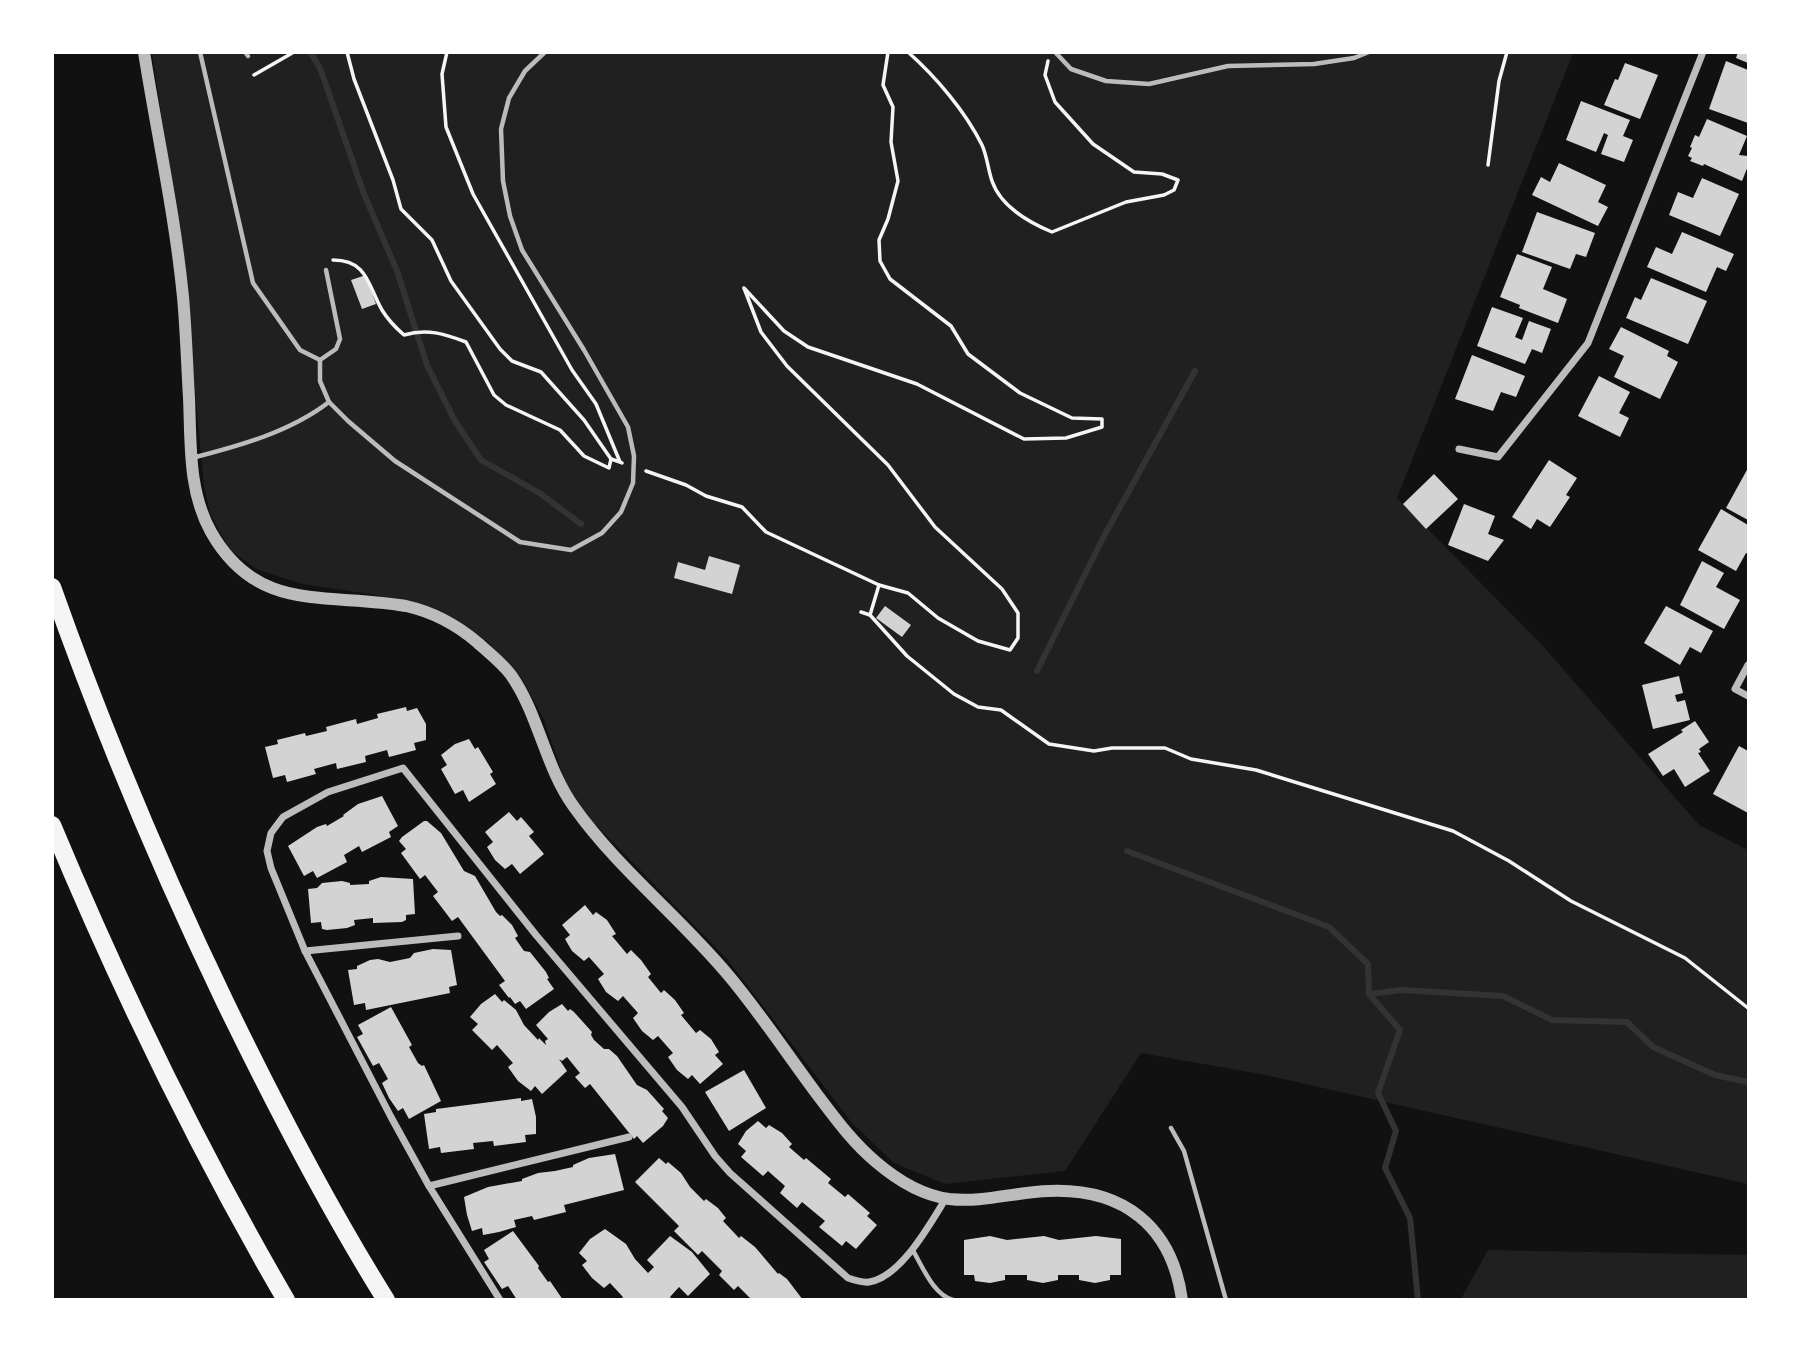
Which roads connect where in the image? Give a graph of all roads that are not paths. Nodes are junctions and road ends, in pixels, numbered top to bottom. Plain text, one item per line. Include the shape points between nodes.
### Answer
1 (144, 52) edge
2 (200, 52) edge
3 (545, 52) edge
4 (1053, 52) edge
5 (1369, 52) edge
6 (1703, 52) edge
7 (326, 270) dead end
8 (320, 360) junction
9 (329, 402) junction
10 (1459, 449) dead end
11 (191, 458) junction
12 (52, 587) edge
13 (1748, 665) edge
14 (1748, 696) edge
15 (52, 825) edge
16 (458, 936) dead end
17 (305, 951) junction
18 (1171, 1128) dead end
19 (629, 1137) dead end
20 (429, 1186) junction
21 (946, 1198) junction
22 (912, 1249) junction
23 (286, 1300) edge
24 (386, 1300) edge
25 (500, 1300) edge
26 (953, 1300) edge
27 (1182, 1300) edge
28 (1226, 1300) edge

1 - 11 street via 183,296
2 - 8 lane via 253,283 300,350
3 - 9 lane via 525,71 509,98 501,129 503,181 522,250 628,427 633,483 621,512 602,533 571,550 520,542 395,461
4 - 5 lane via 1071,69 1106,81 1149,84 1228,66 1314,64
6 - 10 street via 1588,343 1498,457
7 - 8 lane via 340,339 336,349
8 - 9 lane via 320,381
9 - 11 lane via 308,418 235,447
11 - 21 street via 197,500 212,532 230,558 253,579 314,600 405,606 437,615 466,633 508,671 522,694 551,769 597,837 728,975 850,1138 912,1188
12 - 24 highway via 125,777 196,941 294,1139
13 - 14 street via 1735,689
15 - 23 highway via 173,1090
16 - 17 street
17 - 20 street
17 - 22 street via 271,868 267,851 271,834 283,817 328,792 403,768 682,1107 730,1173 848,1278 867,1283 887,1276
18 - 28 lane via 1184,1151
19 - 20 street
20 - 25 street
21 - 22 street
21 - 27 street via 984,1199 1053,1190 1116,1202 1143,1218 1161,1237 1173,1261
22 - 26 lane via 937,1290

